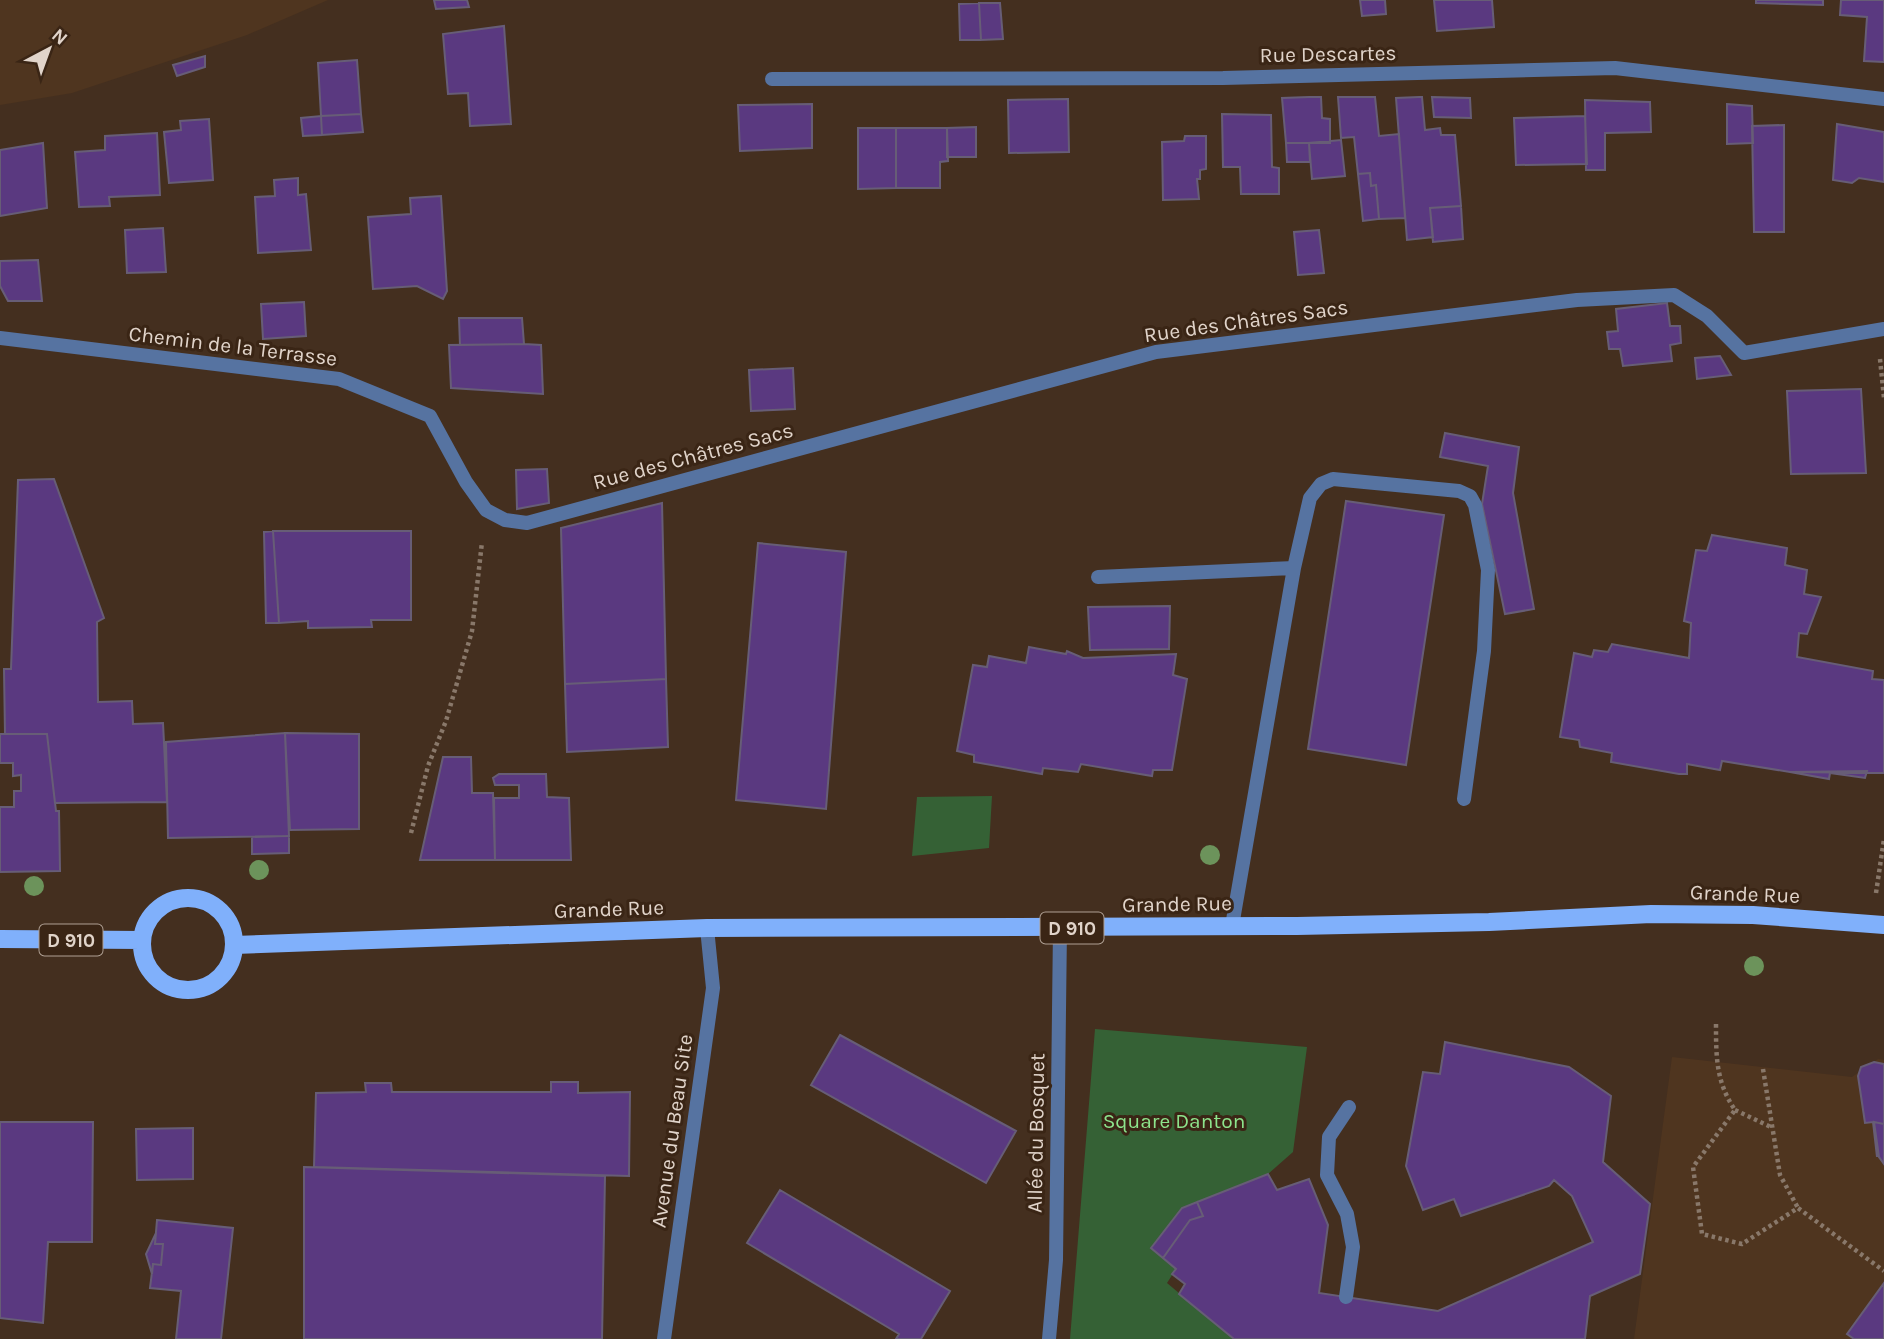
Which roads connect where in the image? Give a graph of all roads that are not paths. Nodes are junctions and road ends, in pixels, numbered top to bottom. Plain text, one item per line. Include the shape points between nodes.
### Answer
1 (772, 79) dead end
2 (1884, 99) edge
3 (1881, 330) edge
4 (0, 338) edge
5 (486, 510) joint
6 (1294, 568) junction
7 (1098, 577) dead end
8 (1464, 799) dead end
9 (1878, 924) edge
10 (1232, 926) junction
11 (707, 928) junction
12 (1060, 928) junction
13 (0, 939) edge
14 (142, 940) junction
15 (234, 944) junction
16 (1349, 1107) dead end
17 (1346, 1297) dead end
18 (664, 1339) edge
19 (1049, 1339) edge

1 - 2 street, Rue Descartes via 1223,78 1615,68
3 - 5 street, Rue des Châtres Sacs via 1744,353 1707,316 1674,295 1577,300 1156,352 527,523 505,520
4 - 5 street, Chemin de la Terrasse via 339,379 430,416
6 - 7 street
6 - 8 street via 1310,498 1321,484 1333,479 1460,491 1470,496 1488,570 1484,651
6 - 10 street
9 - 10 main road, Grande Rue / D 910 via 1651,914
10 - 12 main road, Grande Rue / D 910
11 - 12 main road, Grande Rue / D 910
11 - 15 main road, Grande Rue / D 910
11 - 18 street, Avenue du Beau Site via 713,988
12 - 19 street, Allée du Bosquet via 1056,1261
13 - 14 main road, D 910
14 - 15 main road via 151,915 163,905 186,898 203,900 224,914
14 - 15 main road via 148,968 159,980 191,990 220,977
16 - 17 street via 1328,1137 1327,1175 1347,1214 1353,1247

